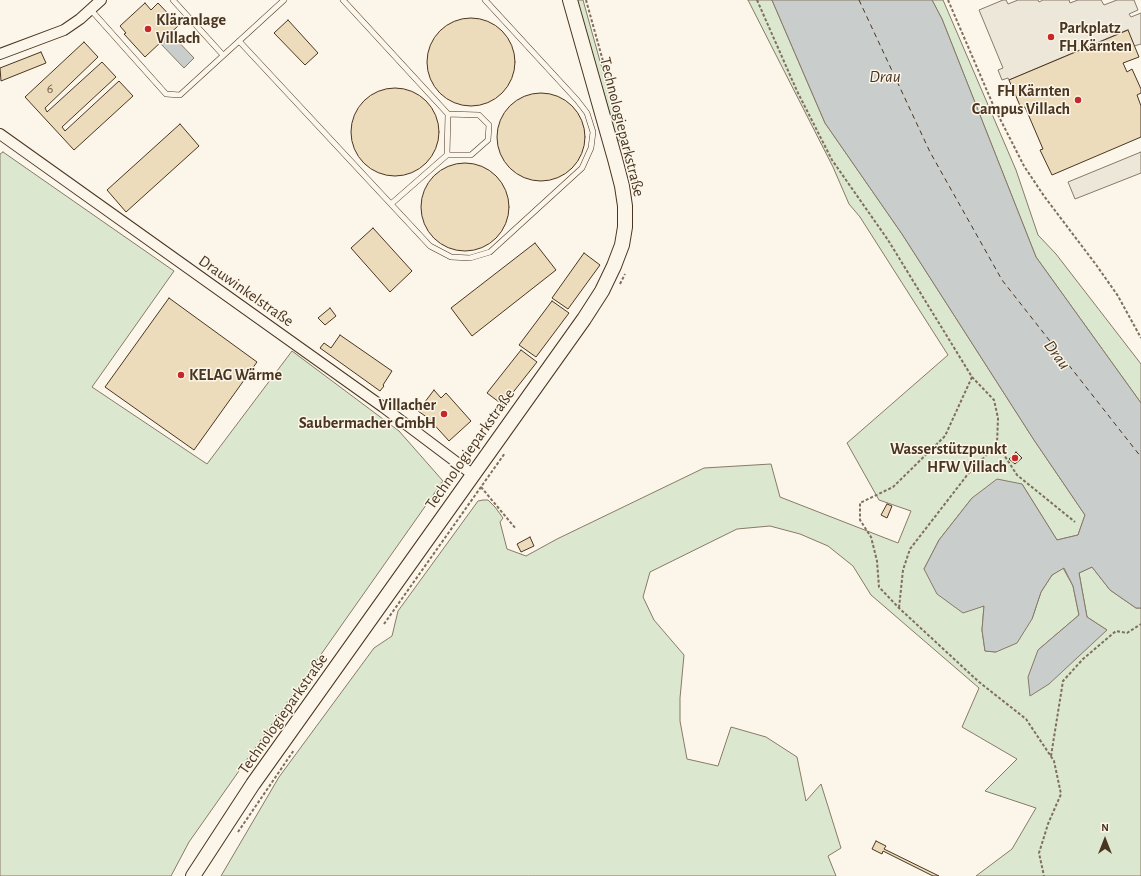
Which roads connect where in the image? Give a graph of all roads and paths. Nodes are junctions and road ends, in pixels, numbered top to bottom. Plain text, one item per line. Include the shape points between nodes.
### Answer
1 (101, 0) edge
2 (173, 0) edge
3 (284, 0) edge
4 (343, 0) edge
5 (485, 0) edge
6 (570, 0) edge
7 (757, 0) edge
8 (948, 0) edge
9 (91, 10) junction
10 (239, 41) junction
11 (0, 54) edge
12 (223, 55) junction
13 (448, 114) junction
14 (0, 134) edge
15 (447, 155) junction
16 (391, 204) junction
17 (1141, 338) edge
18 (972, 377) junction
19 (997, 444) junction
20 (472, 474) junction
21 (1075, 522) dead end
22 (516, 529) dead end
23 (899, 608) junction
24 (1141, 624) edge
25 (1051, 757) junction
26 (193, 876) edge
27 (1044, 876) edge

1 - 9 street
2 - 12 lane
3 - 10 lane
4 - 13 lane
5 - 16 lane via 587,113 593,132 591,148 582,168 490,252 470,258 452,256 430,246
6 - 20 street, Technologieparkstraße via 622,186 625,206 622,245 602,291 584,319
7 - 18 path via 797,91 832,160 888,240
8 - 17 path via 994,107 1024,166 1118,296
9 - 11 street via 64,30
9 - 12 lane via 166,94 180,95
10 - 12 lane
10 - 16 lane
13 - 15 lane
13 - 15 lane via 479,115 489,126 488,140 471,155
14 - 20 street, Drauwinkelstraße
15 - 16 lane
18 - 19 path via 994,400 998,418
18 - 23 path via 945,436 893,487 860,503 860,520 871,537 880,587
19 - 21 path via 1017,475
19 - 23 path via 968,474 910,549 903,570
20 - 22 path
20 - 26 street, Technologieparkstraße via 253,784
23 - 25 path via 979,682 1026,719
24 - 25 path via 1127,632 1116,631 1083,659 1063,681
25 - 27 path via 1061,794 1039,854

